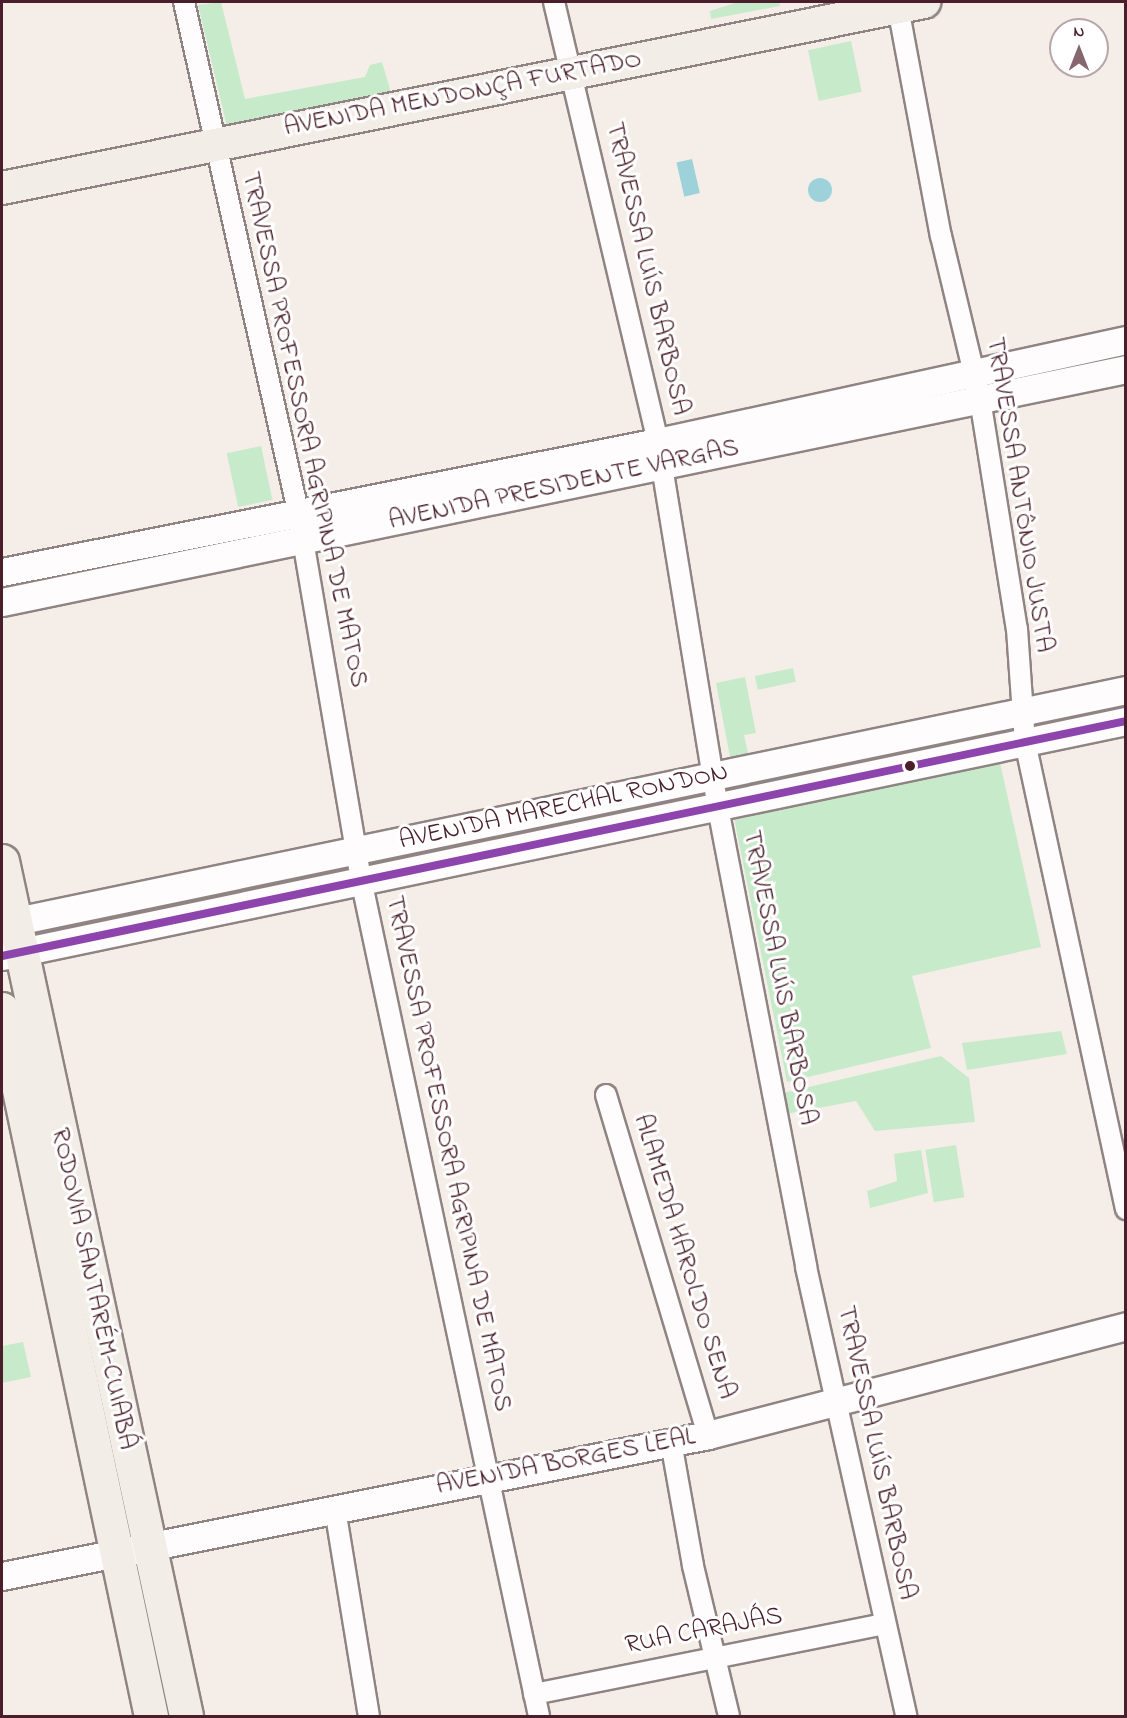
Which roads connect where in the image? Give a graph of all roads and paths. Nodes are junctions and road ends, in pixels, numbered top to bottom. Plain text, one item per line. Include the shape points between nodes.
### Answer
1 (184, 2) edge
2 (554, 2) edge
3 (827, 2) edge
4 (906, 3) edge
5 (569, 64) junction
6 (215, 136) junction
7 (2, 171) edge
8 (2, 188) edge
9 (1125, 340) edge
10 (1125, 369) edge
11 (975, 373) junction
12 (980, 399) junction
13 (661, 454) junction
14 (298, 511) junction
15 (303, 539) junction
16 (2, 572) edge
17 (2, 602) edge
18 (1125, 690) edge
19 (1020, 712) junction
20 (1125, 721) edge
21 (1025, 742) junction
22 (713, 777) junction
23 (718, 808) junction
24 (357, 851) junction
25 (2, 861) edge
26 (362, 884) junction
27 (10, 939) edge
28 (2, 1009) edge
29 (606, 1095) dead end
30 (1125, 1209) edge
31 (1125, 1326) edge
32 (839, 1403) junction
33 (708, 1435) junction
34 (671, 1442) junction
35 (488, 1479) junction
36 (335, 1509) junction
37 (131, 1547) junction
38 (2, 1576) edge
39 (885, 1624) junction
40 (716, 1659) junction
41 (534, 1694) junction
42 (151, 1716) edge
43 (186, 1716) edge
44 (369, 1716) edge
45 (539, 1716) edge
46 (729, 1716) edge
47 (906, 1716) edge

1 - 6 street, TRAVESSA PROFESSORA AGRIPINA DE MATOS
2 - 5 street, TRAVESSA LUÍS BARBOSA
3 - 5 main road, AVENIDA MENDONÇA FURTADO
4 - 5 main road, AVENIDA MENDONÇA FURTADO
4 - 11 street, TRAVESSA ANTÔNIO JUSTA via 941,236
5 - 6 main road, AVENIDA MENDONÇA FURTADO
5 - 13 street, TRAVESSA LUÍS BARBOSA
6 - 7 main road, AVENIDA MENDONÇA FURTADO
6 - 8 main road, AVENIDA MENDONÇA FURTADO
6 - 14 street, TRAVESSA PROFESSORA AGRIPINA DE MATOS
9 - 11 street, AVENIDA PRESIDENTE VARGAS
10 - 12 street, AVENIDA PRESIDENTE VARGAS
11 - 12 street, TRAVESSA ANTÔNIO JUSTA
11 - 13 street, AVENIDA PRESIDENTE VARGAS
12 - 13 street, AVENIDA PRESIDENTE VARGAS
12 - 19 street, TRAVESSA ANTÔNIO JUSTA via 1017,629
13 - 14 street, AVENIDA PRESIDENTE VARGAS
13 - 15 street, AVENIDA PRESIDENTE VARGAS
13 - 22 street, TRAVESSA LUÍS BARBOSA
14 - 15 street, TRAVESSA PROFESSORA AGRIPINA DE MATOS
14 - 16 street, AVENIDA PRESIDENTE VARGAS
15 - 17 street, AVENIDA PRESIDENTE VARGAS
15 - 24 street, TRAVESSA PROFESSORA AGRIPINA DE MATOS
18 - 19 street, AVENIDA MARECHAL RONDON
19 - 21 street, TRAVESSA ANTÔNIO JUSTA
19 - 22 street, AVENIDA MARECHAL RONDON
20 - 21 street, AVENIDA MARECHAL RONDON
21 - 23 street, AVENIDA MARECHAL RONDON
21 - 30 street, TRAVESSA ANTÔNIO JUSTA
22 - 23 street, TRAVESSA LUÍS BARBOSA
22 - 24 street, AVENIDA MARECHAL RONDON
23 - 26 street, AVENIDA MARECHAL RONDON
23 - 32 street, TRAVESSA LUÍS BARBOSA via 806,1267
24 - 26 street, TRAVESSA PROFESSORA AGRIPINA DE MATOS
24 - 27 street, AVENIDA MARECHAL RONDON
25 - 27 highway, RODOVIA SANTARÉM-CUIABÁ
26 - 27 street, AVENIDA MARECHAL RONDON
26 - 35 street, TRAVESSA PROFESSORA AGRIPINA DE MATOS
27 - 37 highway, RODOVIA SANTARÉM-CUIABÁ
28 - 37 highway, RODOVIA SANTARÉM-CUIABÁ
29 - 33 street, ALAMEDA HAROLDO SENA
31 - 32 street, AVENIDA BORGES LEAL
32 - 33 street, AVENIDA BORGES LEAL
32 - 39 street, TRAVESSA LUÍS BARBOSA
33 - 34 street, AVENIDA BORGES LEAL
34 - 35 street, AVENIDA BORGES LEAL
34 - 40 street
35 - 36 street, AVENIDA BORGES LEAL
35 - 41 street, TRAVESSA PROFESSORA AGRIPINA DE MATOS
36 - 37 street, AVENIDA BORGES LEAL
36 - 44 street
37 - 38 street, AVENIDA BORGES LEAL
37 - 42 highway, RODOVIA SANTARÉM-CUIABÁ
37 - 43 highway, RODOVIA SANTARÉM-CUIABÁ
39 - 40 street, RUA CARAJÁS
39 - 47 street, TRAVESSA LUÍS BARBOSA
40 - 41 street, RUA CARAJÁS
40 - 46 street
41 - 45 street, TRAVESSA PROFESSORA AGRIPINA DE MATOS

